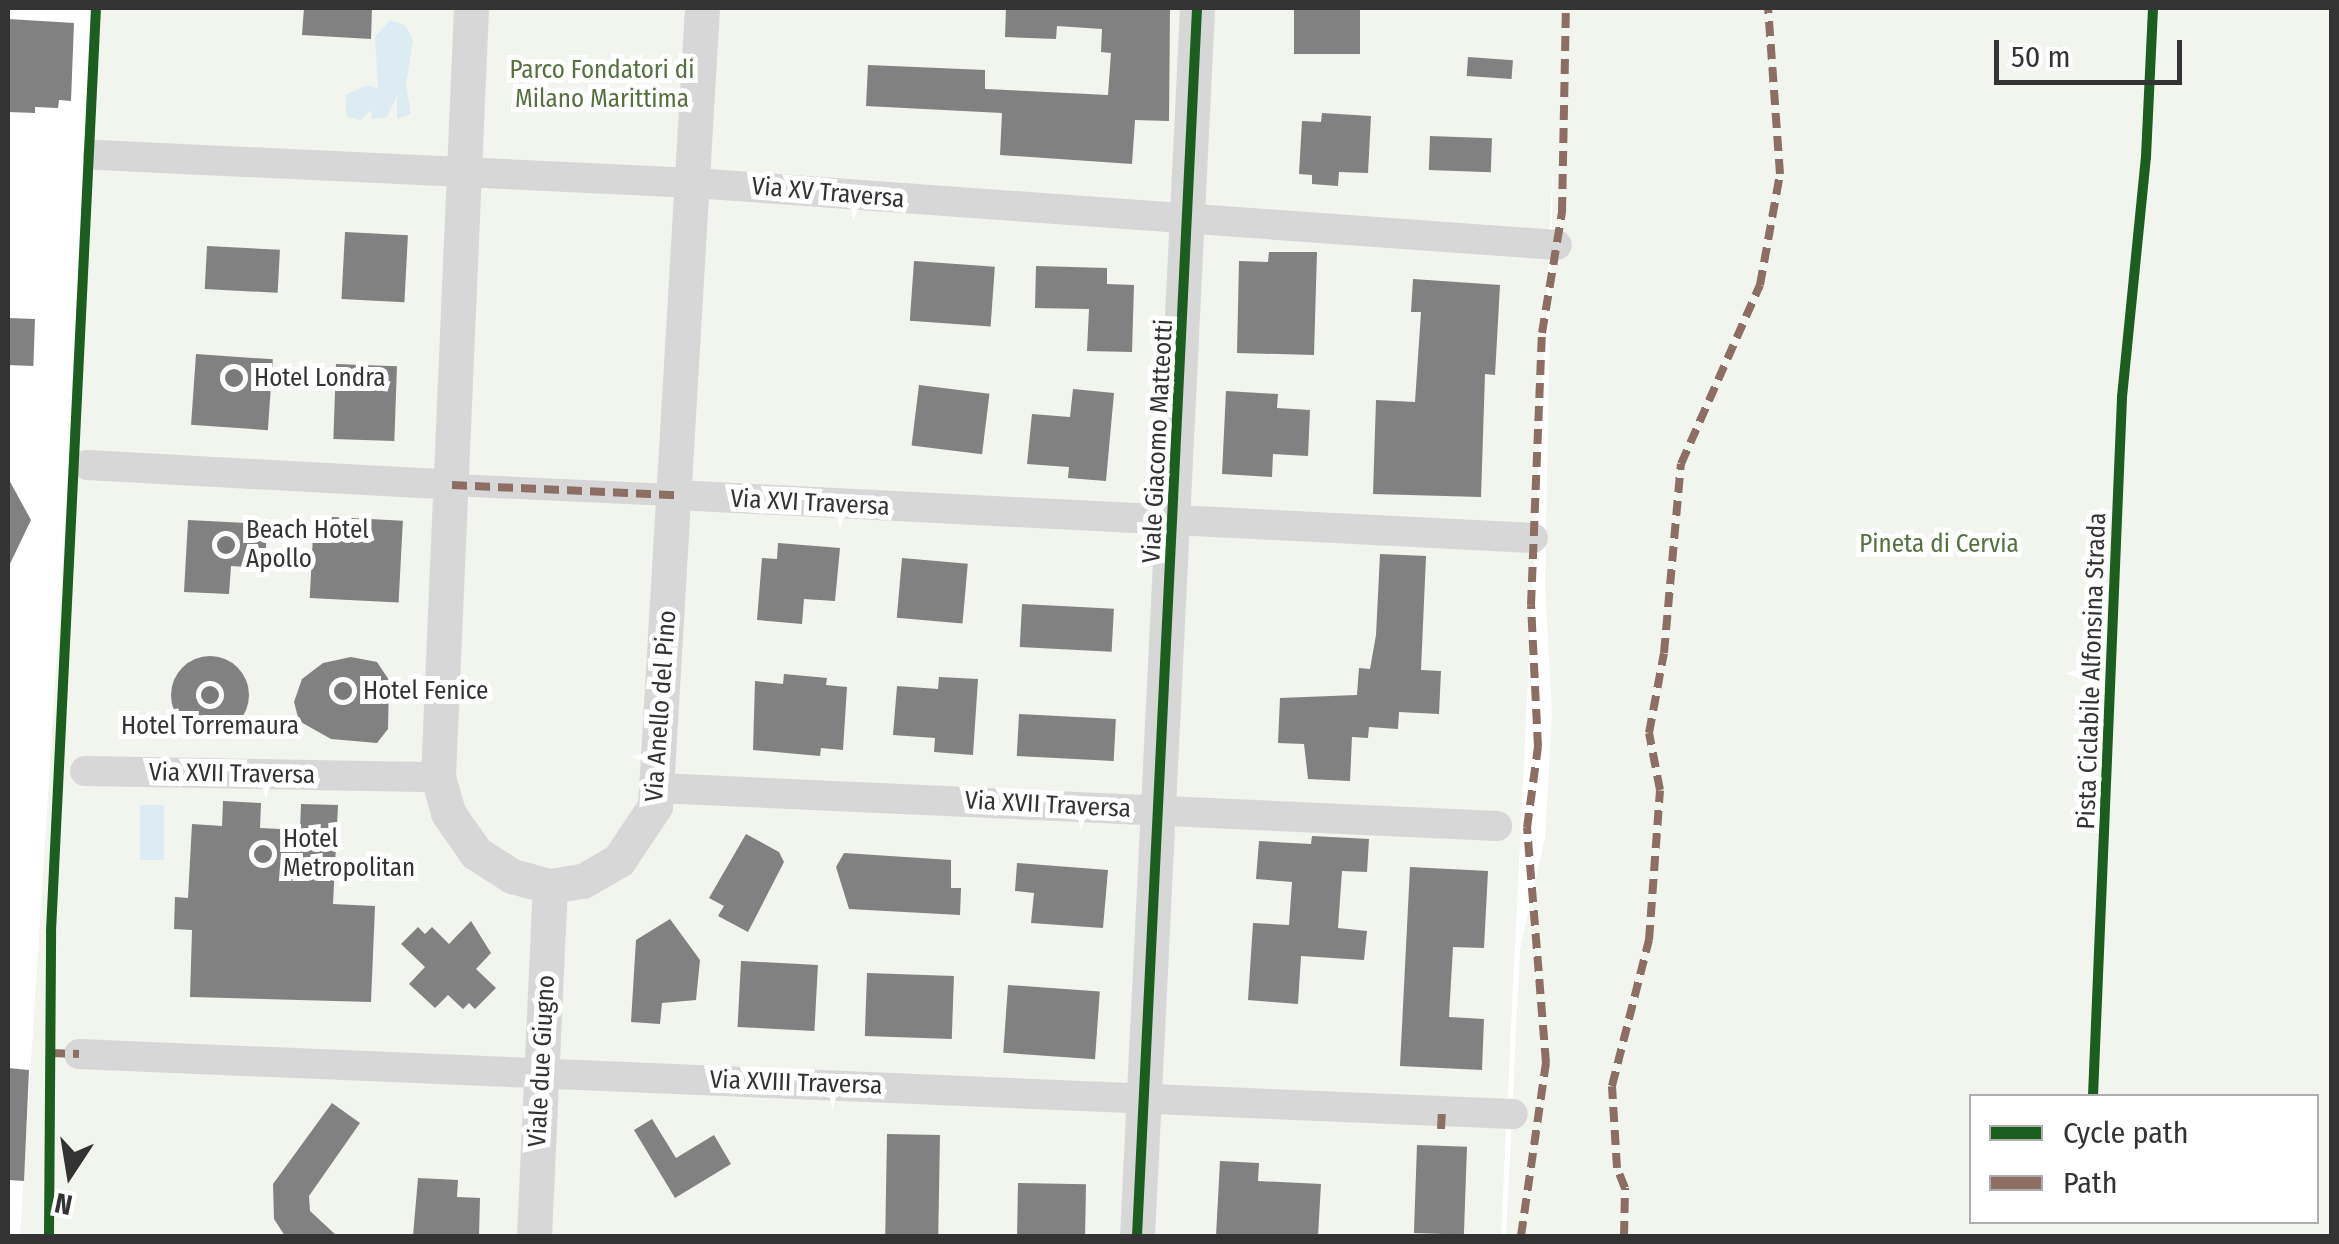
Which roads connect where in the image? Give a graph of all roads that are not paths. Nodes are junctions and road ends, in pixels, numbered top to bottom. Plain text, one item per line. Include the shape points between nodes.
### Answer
1 (471, 8) edge
2 (702, 8) edge
3 (1197, 8) edge
4 (98, 155) dead end
5 (465, 170) junction
6 (694, 182) junction
7 (1188, 222) junction
8 (1557, 245) dead end
9 (87, 465) dead end
10 (452, 485) junction
11 (676, 495) junction
12 (1174, 522) junction
13 (1534, 538) dead end
14 (85, 771) dead end
15 (438, 777) junction
16 (658, 788) junction
17 (1162, 810) junction
18 (1498, 826) dead end
19 (550, 886) junction
20 (79, 1054) dead end
21 (541, 1072) junction
22 (1142, 1098) junction
23 (1512, 1114) dead end
24 (534, 1236) edge
25 (1137, 1236) edge

1 - 5 street
2 - 6 street, Via Anello del Pino
3 - 7 street, Viale Giacomo Matteotti
4 - 5 street, Via XV Traversa
5 - 6 street, Via XV Traversa
5 - 10 street
6 - 7 street, Via XV Traversa
6 - 11 street, Via Anello del Pino
7 - 8 street, Via XV Traversa
7 - 12 street, Viale Giacomo Matteotti
9 - 10 street, Via XVI Traversa
10 - 11 street, Via XVI Traversa
10 - 15 street
11 - 12 street, Via XVI Traversa
11 - 16 street, Via Anello del Pino
12 - 13 street, Via XVI Traversa
12 - 17 street, Viale Giacomo Matteotti
14 - 15 street, Via XVII Traversa
15 - 19 street via 448,813 476,854 512,876
16 - 17 street, Via XVII Traversa
16 - 19 street, Via Anello del Pino via 647,827 627,853 583,881
17 - 18 street, Via XVII Traversa
17 - 22 street, Viale Giacomo Matteotti
19 - 21 street, Viale due Giugno
20 - 21 street, Via XVIII Traversa
21 - 22 street, Via XVIII Traversa
21 - 24 street, Viale due Giugno
22 - 23 street, Via XVIII Traversa
22 - 25 street, Viale Giacomo Matteotti

